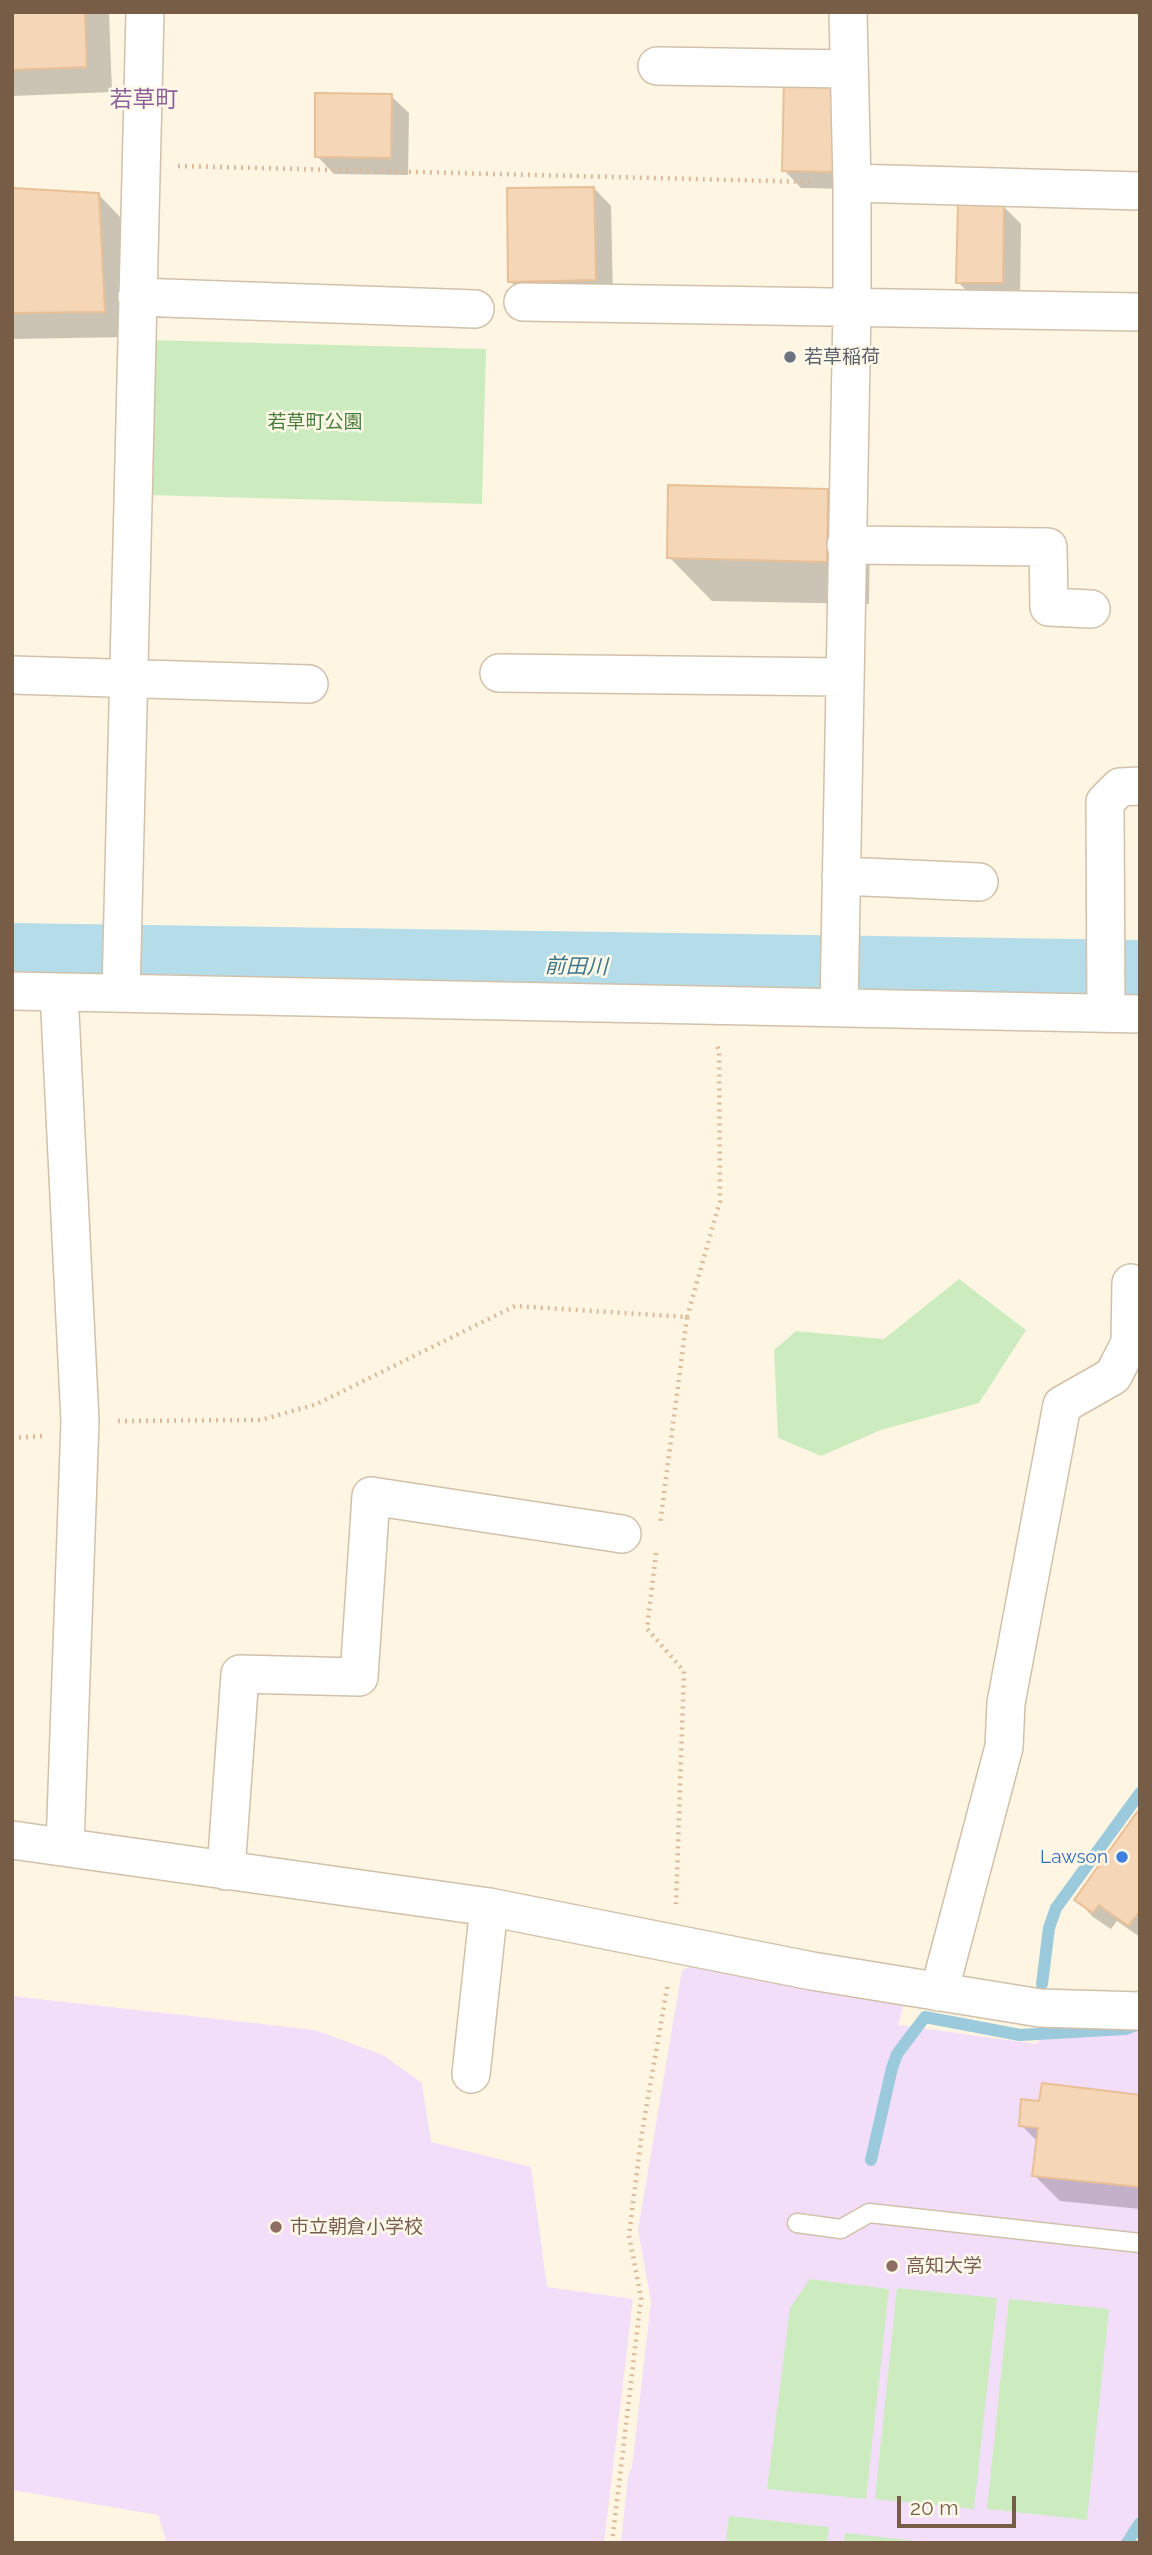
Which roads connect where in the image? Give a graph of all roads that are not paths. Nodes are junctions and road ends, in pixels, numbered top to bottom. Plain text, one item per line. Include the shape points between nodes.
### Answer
1 (145, 12) edge
2 (848, 12) edge
3 (657, 66) dead end
4 (849, 69) junction
5 (852, 183) junction
6 (1140, 191) edge
7 (137, 297) junction
8 (523, 302) dead end
9 (852, 307) junction
10 (475, 309) dead end
11 (1140, 312) edge
12 (846, 545) junction
13 (1091, 608) dead end
14 (499, 673) dead end
15 (12, 675) edge
16 (843, 677) junction
17 (127, 678) junction
18 (309, 684) dead end
19 (1140, 786) edge
20 (841, 876) junction
21 (979, 881) dead end
22 (121, 985) junction
23 (12, 991) edge
24 (59, 992) junction
25 (839, 997) junction
26 (1117, 1008) edge
27 (1131, 1283) dead end
28 (1135, 1346) edge
29 (622, 1534) dead end
30 (12, 1840) edge
31 (65, 1847) junction
32 (226, 1871) junction
33 (489, 1907) junction
34 (939, 1992) junction
35 (1140, 2011) edge
36 (471, 2074) dead end
37 (797, 2223) dead end
38 (1140, 2243) edge

1 - 7 street
2 - 4 street
3 - 4 street
4 - 5 street
5 - 6 street
5 - 9 street
7 - 10 street
7 - 17 street
8 - 9 street
9 - 11 street
9 - 12 street
12 - 13 street via 1048,547 1049,607
12 - 16 street
14 - 16 street
15 - 17 street
16 - 20 street
17 - 18 street
17 - 22 street
19 - 26 street via 1120,787 1105,802 1106,957
20 - 21 street
20 - 25 street
22 - 24 street
22 - 25 street via 707,1005
23 - 24 street
24 - 31 street via 80,1421
25 - 26 street
27 - 28 street
28 - 34 street via 1113,1376 1062,1405 1006,1703 1004,1747
29 - 32 street via 371,1496 359,1677 240,1674
30 - 31 street
31 - 32 street
32 - 33 street
33 - 34 street via 675,1946
33 - 36 street
34 - 35 street via 1040,2008
37 - 38 lane via 841,2229 869,2213

